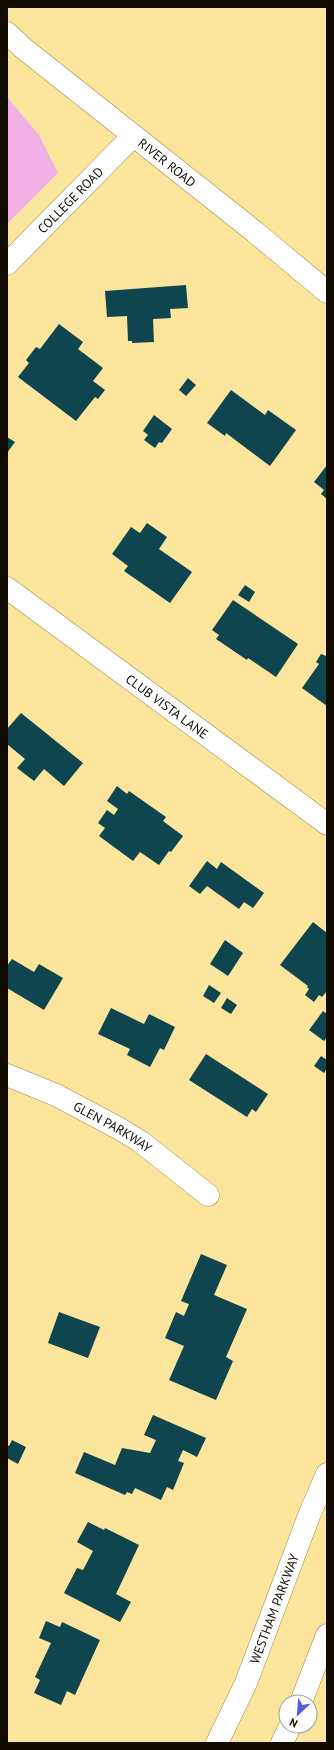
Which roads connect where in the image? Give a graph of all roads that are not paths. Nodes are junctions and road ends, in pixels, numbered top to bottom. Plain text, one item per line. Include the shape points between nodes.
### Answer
1 (7, 33) edge
2 (133, 136) junction
3 (7, 264) edge
4 (327, 292) edge
5 (7, 588) edge
6 (327, 824) edge
7 (7, 1075) edge
8 (208, 1195) dead end
9 (327, 1474) edge
10 (327, 1635) edge
11 (304, 1694) edge
12 (217, 1743) edge

1 - 2 street, RIVER ROAD
2 - 3 street, COLLEGE ROAD
2 - 4 street, RIVER ROAD
5 - 6 street, CLUB VISTA LANE
7 - 8 street, GLEN PARKWAY via 56,1095 120,1129 141,1142
9 - 12 street, WESTHAM PARKWAY via 246,1684
10 - 11 street

